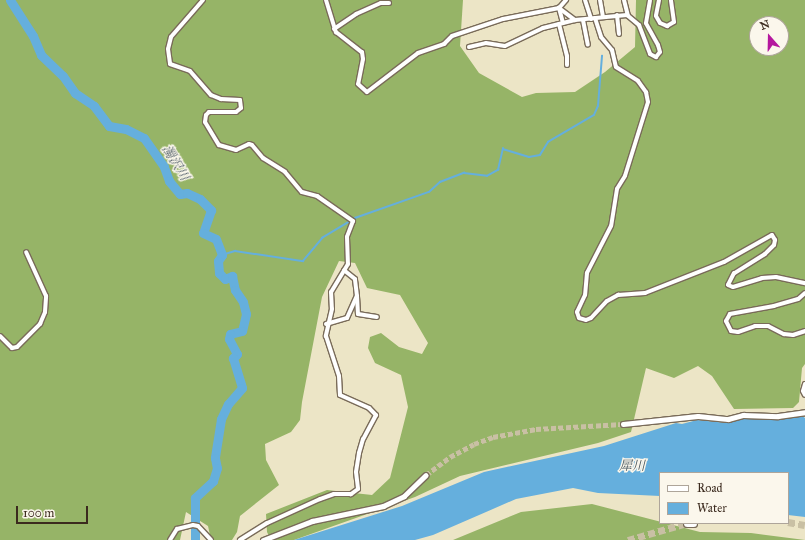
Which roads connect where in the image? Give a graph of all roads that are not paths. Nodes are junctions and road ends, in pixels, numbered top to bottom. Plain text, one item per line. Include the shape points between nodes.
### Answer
1 (203, 0) edge
2 (326, 0) edge
3 (566, 0) edge
4 (585, 0) edge
5 (600, 0) edge
6 (624, 0) edge
7 (650, 0) edge
8 (659, 0) edge
9 (671, 0) edge
10 (389, 3) dead end
11 (559, 8) junction
12 (617, 16) junction
13 (628, 16) junction
14 (603, 17) junction
15 (593, 18) junction
16 (575, 20) junction
17 (583, 20) junction
18 (561, 24) junction
19 (334, 30) junction
20 (619, 34) dead end
21 (588, 45) dead end
22 (469, 47) dead end
23 (567, 65) dead end
24 (26, 252) dead end
25 (344, 270) junction
26 (805, 283) edge
27 (805, 293) edge
28 (358, 296) junction
29 (377, 317) dead end
30 (326, 324) junction
31 (805, 331) edge
32 (0, 336) edge
33 (805, 384) edge
34 (805, 395) edge
35 (805, 412) edge
36 (623, 424) tunnel mouth
37 (426, 475) tunnel mouth
38 (170, 540) edge
39 (211, 540) edge
40 (240, 540) edge
41 (263, 540) edge

1 - 25 street via 171,36 168,49 170,64 190,71 211,95 221,99 240,100 241,108 236,112 209,112 206,115 205,122 218,142 236,150 252,145 263,158 285,172 302,192 317,196 352,220 347,237 348,264
2 - 19 street
3 - 11 street
4 - 15 street
5 - 14 street
6 - 13 street
7 - 13 street via 646,23 658,45 658,55 650,54 639,25
8 - 9 street via 656,16 660,23 667,26 674,22
10 - 19 street via 381,3 356,14
11 - 16 street
11 - 18 street
11 - 19 street via 503,19 452,36 444,44 418,53 369,92 358,84 362,52
12 - 13 street
12 - 14 street
12 - 20 street
14 - 15 street
15 - 17 street
15 - 26 street via 601,38 612,50 616,67 638,81 646,92 648,102 625,176 617,189 611,226 587,273 585,295 577,312 580,318 591,318 607,301 618,295 644,294 724,262 772,235 774,245 765,254 734,272 728,285 736,286 762,278 776,277
16 - 17 street
16 - 18 street
17 - 21 street
18 - 22 street via 543,28 505,46 486,43
18 - 23 street
24 - 32 street via 46,296 45,312 40,324 17,347 12,348
25 - 28 street via 355,279
25 - 30 street via 331,292 332,309
27 - 31 street via 798,299 774,306 730,314 726,321 731,331 738,332 755,326 768,326 784,334 793,335
28 - 29 street via 358,314
28 - 30 street via 347,318
30 - 40 street via 326,336 339,376 340,395 368,408 376,415 363,439 359,453 356,472 358,489 351,494 334,494 320,499 267,522
33 - 34 street via 802,391
35 - 36 street via 728,419 698,416
37 - 41 street via 404,496 383,506 312,521
38 - 39 street via 177,529 193,525 198,526

